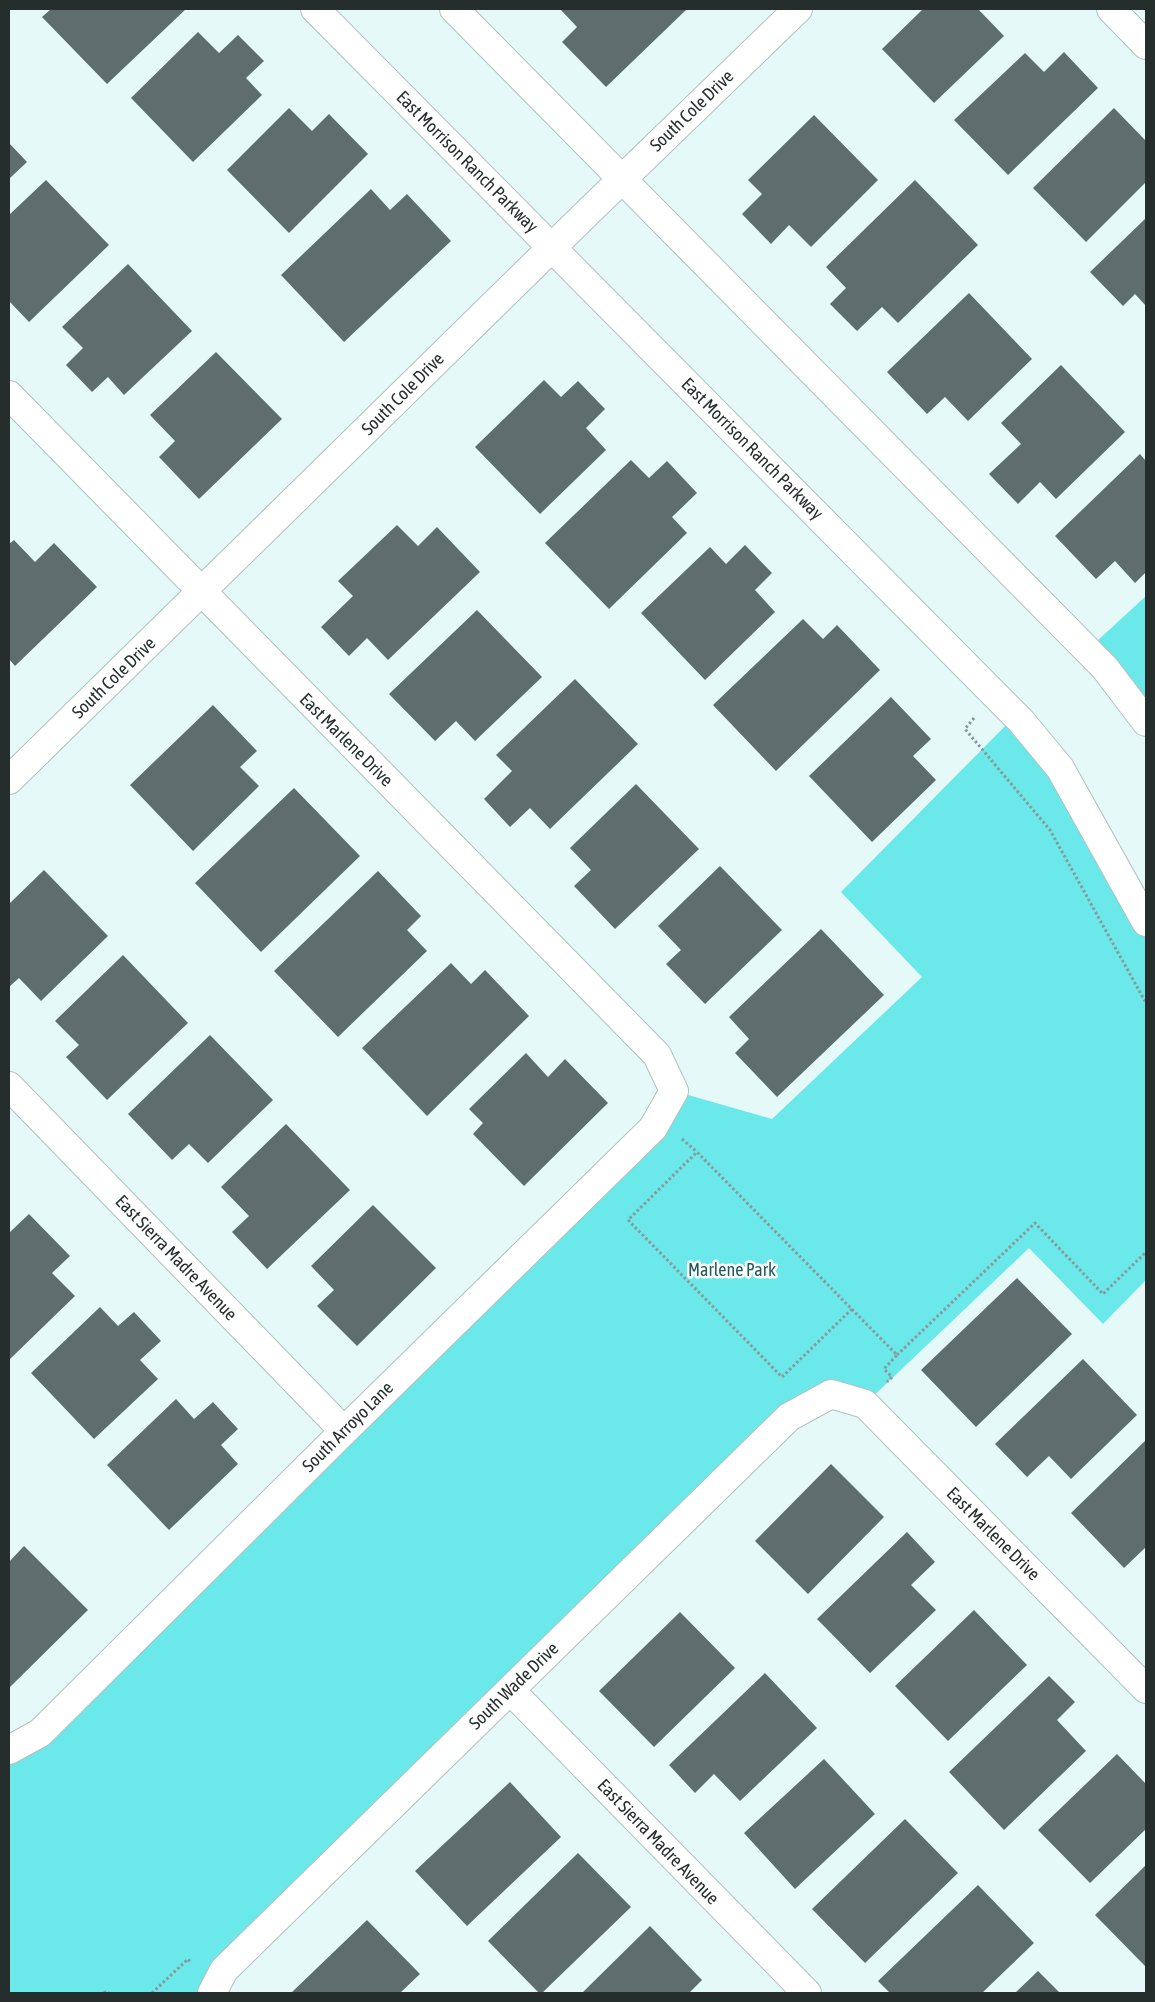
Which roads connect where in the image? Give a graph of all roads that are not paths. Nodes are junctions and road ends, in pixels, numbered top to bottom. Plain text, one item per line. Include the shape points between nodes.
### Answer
1 (315, 9) edge
2 (454, 9) edge
3 (798, 9) edge
4 (1111, 9) edge
5 (1146, 45) edge
6 (622, 179) junction
7 (552, 248) junction
8 (9, 396) edge
9 (201, 592) junction
10 (1146, 722) edge
11 (9, 780) edge
12 (1146, 922) edge
13 (9, 1086) edge
14 (674, 1091) joint
15 (831, 1394) joint
16 (344, 1431) junction
17 (1146, 1689) edge
18 (510, 1690) junction
19 (9, 1750) edge
20 (212, 1993) edge
21 (807, 1993) edge

1 - 7 street, East Morrison Ranch Parkway
2 - 6 street
3 - 6 street, South Cole Drive
4 - 5 street
6 - 7 street, South Cole Drive
6 - 10 street via 1105,668
7 - 9 street, South Cole Drive
7 - 12 street, East Morrison Ranch Parkway via 1021,721 1060,768
8 - 9 street, East Marlene Drive
9 - 11 street, South Cole Drive
9 - 14 street, East Marlene Drive via 656,1055
13 - 16 street, East Sierra Madre Avenue
14 - 16 street, South Arroyo Lane via 653,1128
15 - 17 street, East Marlene Drive via 865,1404
15 - 18 street, South Wade Drive via 789,1417
16 - 19 street, South Arroyo Lane via 40,1733
18 - 20 street, South Wade Drive via 224,1970
18 - 21 street, East Sierra Madre Avenue

